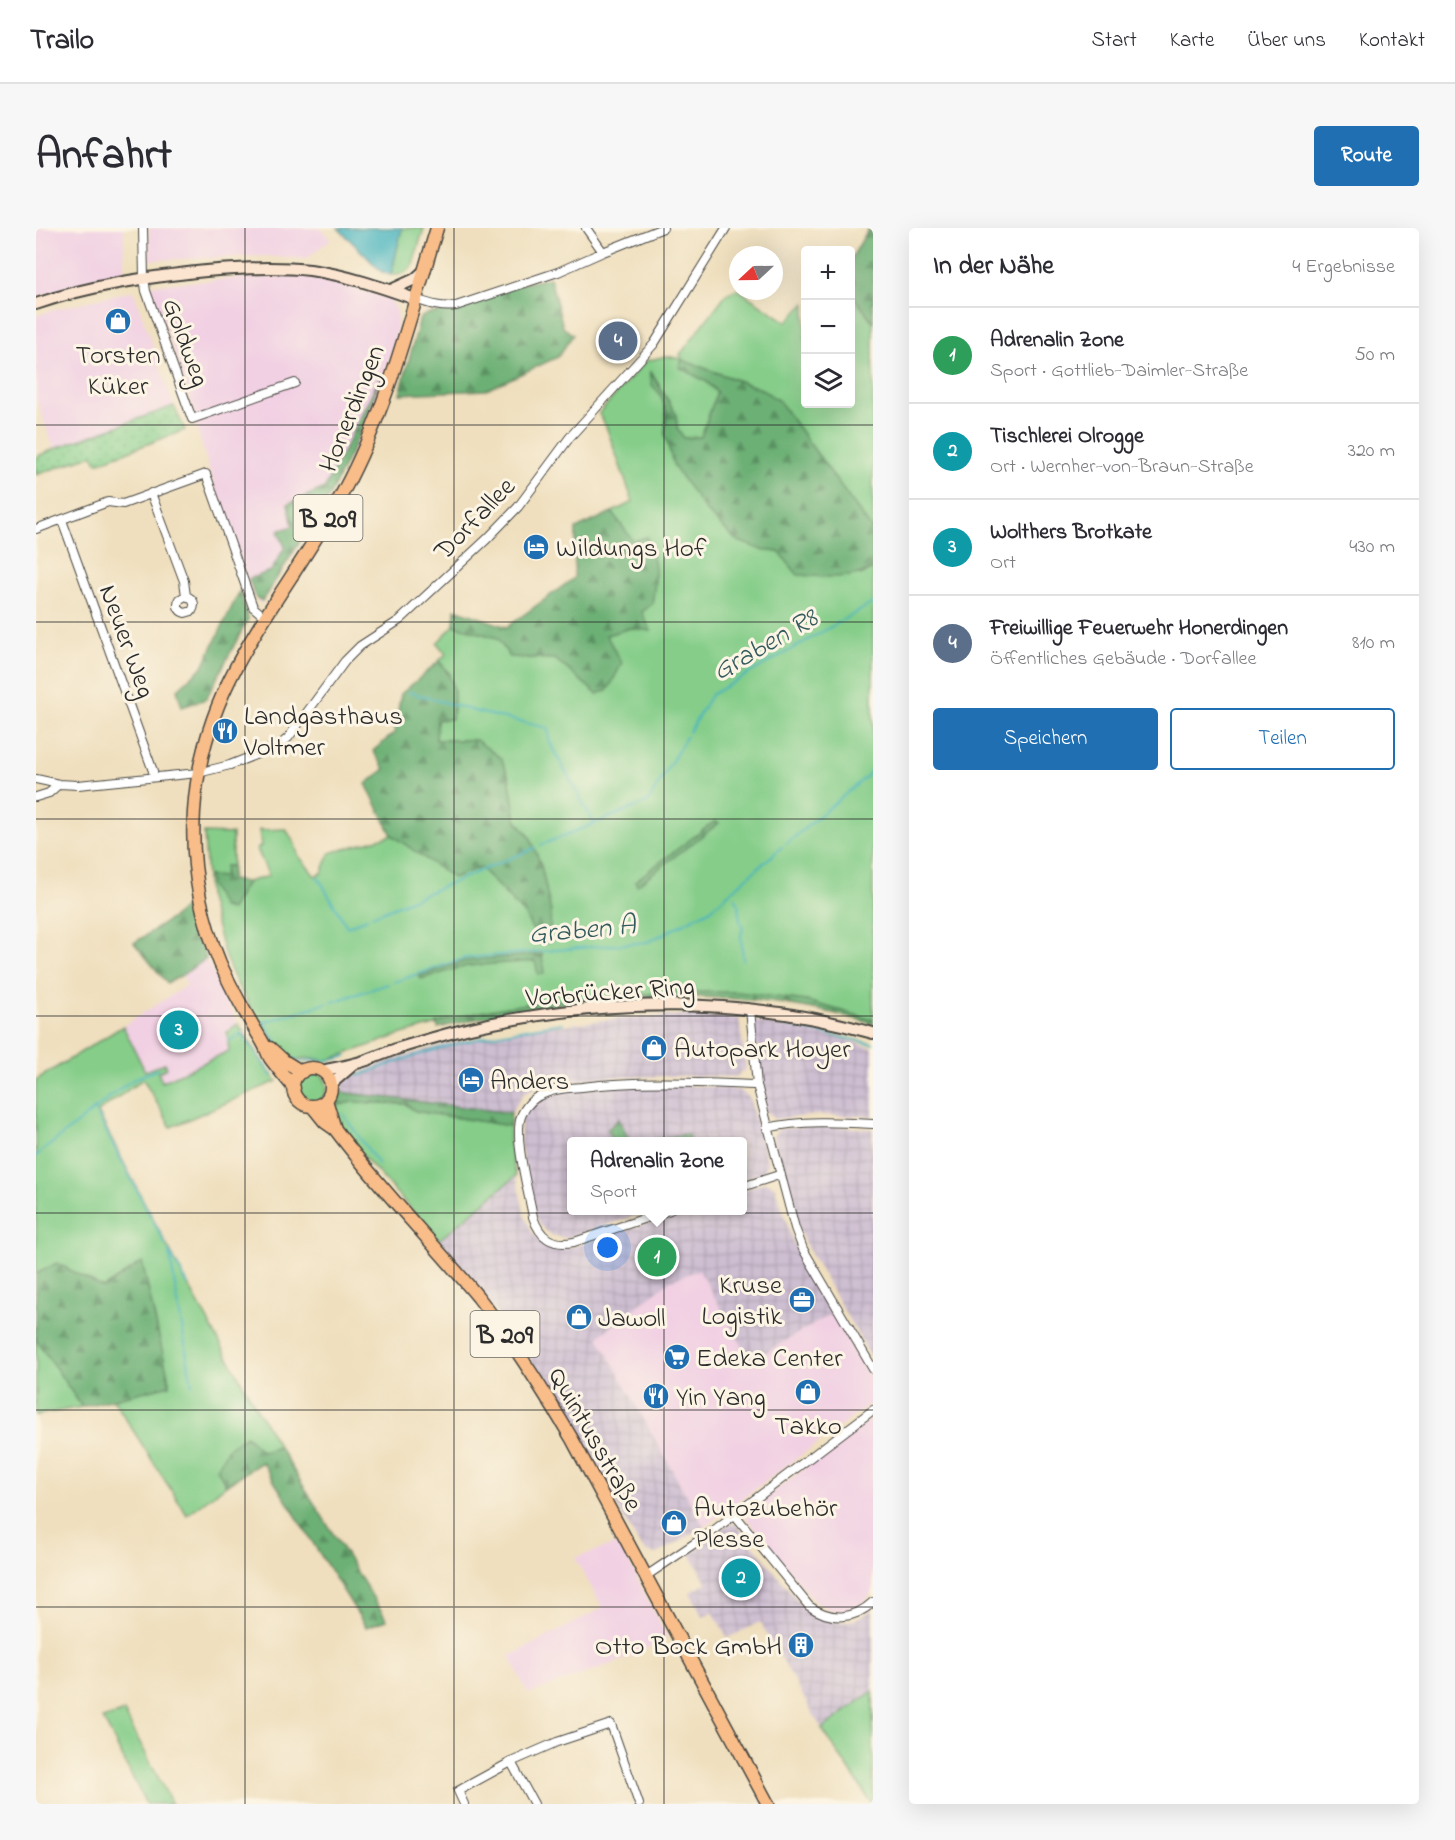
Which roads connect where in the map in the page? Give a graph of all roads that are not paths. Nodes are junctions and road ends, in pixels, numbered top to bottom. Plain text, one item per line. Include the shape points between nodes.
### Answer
1 (143, 228) edge
2 (437, 228) edge
3 (586, 228) edge
4 (663, 228) edge
5 (726, 228) edge
6 (603, 252) junction
7 (424, 271) junction
8 (144, 278) junction
9 (391, 291) junction
10 (416, 299) junction
11 (36, 304) edge
12 (295, 382) dead end
13 (151, 494) junction
14 (62, 520) junction
15 (36, 529) edge
16 (186, 596) dead end
17 (266, 617) junction
18 (198, 773) junction
19 (154, 777) junction
20 (36, 779) edge
21 (59, 784) junction
22 (36, 797) edge
23 (750, 1009) junction
24 (873, 1033) edge
25 (264, 1044) junction
26 (354, 1064) junction
27 (322, 1071) junction
28 (302, 1072) junction
29 (331, 1084) junction
30 (757, 1085) junction
31 (294, 1088) junction
32 (326, 1100) junction
33 (312, 1106) junction
34 (873, 1124) edge
35 (767, 1128) junction
36 (335, 1129) junction
37 (779, 1175) junction
38 (747, 1185) edge
39 (655, 1215) edge
40 (873, 1369) edge
41 (873, 1410) edge
42 (735, 1515) junction
43 (646, 1576) junction
44 (873, 1602) edge
45 (512, 1762) junction
46 (464, 1804) edge
47 (534, 1804) edge
48 (639, 1804) edge
49 (768, 1804) edge

1 - 8 street, Goldweg
2 - 7 main road, Honerdingen / B 209
3 - 6 street
4 - 6 street
5 - 18 street, Dorfallee via 654,344 570,436 510,515 400,620 360,646 345,661 280,745
6 - 10 street via 558,272 456,306 434,306
7 - 9 main road
7 - 10 main road, Honerdingen / B 209
8 - 9 main road via 289,268 357,280
8 - 11 main road via 83,289
8 - 12 street, Goldweg via 192,419
9 - 10 main road
10 - 17 main road, Honerdingen / B 209 via 391,380 359,460
13 - 14 street via 123,504 108,502
13 - 16 street
13 - 17 street via 207,474 254,607
14 - 15 street
14 - 19 street, Neuer Weg
17 - 18 main road, B 209 via 225,688
18 - 19 street, Dorfallee
18 - 25 main road, B 209 via 192,835 199,890 220,964
19 - 21 street, Dorfallee
20 - 21 street, Dorfallee
21 - 22 street
23 - 24 main road, Vorbrücker Ring via 802,1016
23 - 26 main road, Vorbrücker Ring via 639,1006 538,1016 437,1036
23 - 30 street
25 - 28 main road, B 209
25 - 31 main road, B 209 via 268,1056
26 - 27 main road, Vorbrücker Ring
26 - 29 main road, Vorbrücker Ring
27 - 28 main road
27 - 29 main road
28 - 31 main road
29 - 32 main road
30 - 35 street
30 - 39 street via 678,1082 590,1086 548,1091 526,1107 518,1134 533,1217 536,1227 549,1240 574,1242
31 - 33 main road, B 209 via 297,1098
32 - 33 main road
32 - 36 main road, Quintusstraße / B 209
33 - 36 main road, Quintusstraße / B 209
34 - 35 street via 819,1122
35 - 37 street
36 - 43 main road, Quintusstraße / B 209 via 512,1343 572,1439
37 - 38 street
37 - 40 street via 802,1250
41 - 42 street
42 - 43 street
42 - 44 street via 809,1606 829,1616 850,1616
43 - 49 main road, Quintusstraße / B 209
45 - 46 street via 458,1791
45 - 47 street
45 - 48 street via 611,1724

